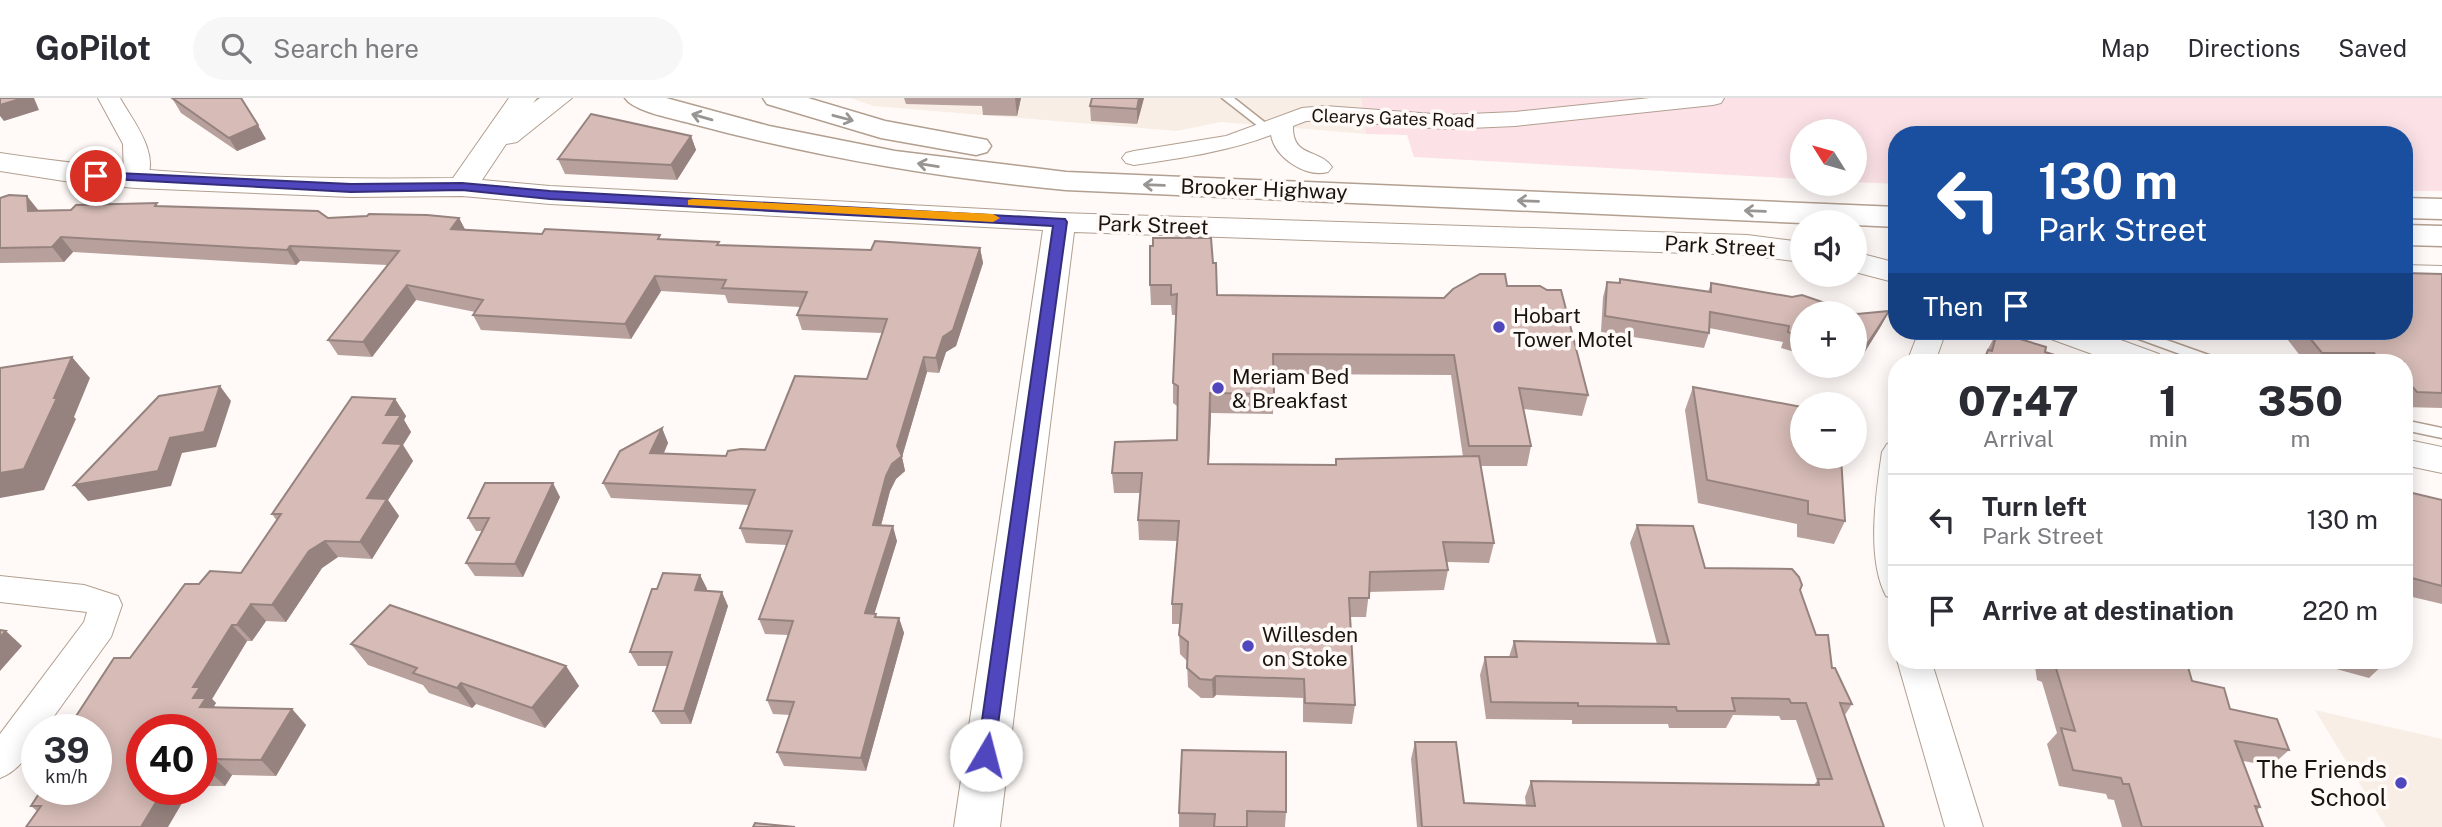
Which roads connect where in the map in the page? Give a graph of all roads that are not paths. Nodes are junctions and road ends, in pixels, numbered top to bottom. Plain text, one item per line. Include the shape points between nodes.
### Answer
1 (109, 98) edge
2 (575, 98) edge
3 (633, 98) edge
4 (640, 98) edge
5 (777, 98) edge
6 (1227, 98) edge
7 (1713, 98) edge
8 (539, 103) edge
9 (1275, 125) junction
10 (1134, 158) junction
11 (0, 162) edge
12 (1320, 167) junction
13 (136, 179) junction
14 (462, 187) junction
15 (1888, 195) edge
16 (2413, 208) edge
17 (2442, 209) edge
18 (1888, 217) edge
19 (1060, 222) junction
20 (2413, 235) edge
21 (2442, 236) edge
22 (1790, 250) edge
23 (1867, 265) edge
24 (1888, 271) edge
25 (2413, 273) edge
26 (2442, 274) edge
27 (2087, 340) edge
28 (2154, 340) edge
29 (2125, 354) edge
30 (2193, 354) edge
31 (2413, 427) edge
32 (2442, 433) edge
33 (2413, 454) edge
34 (2442, 460) edge
35 (0, 589) edge
36 (1916, 669) edge
37 (0, 762) edge
38 (976, 827) edge
39 (1964, 827) edge

1 - 13 street via 135,139
2 - 8 street
3 - 4 street
18 -> 4 highway, Brooker Highway via 1010,176 858,154
5 -> 10 highway, Brooker Highway via 881,129 959,144 1030,154
6 - 9 lane
7 - 9 street, Clearys Gates Road via 1540,118 1447,122 1325,113
8 - 14 street via 489,149
9 - 10 street, Clearys Gates Road via 1205,148
9 - 12 street, Clearys Gates Road via 1293,154
10 - 12 highway, Brooker Highway
11 - 13 street, Park Street
12 - 15 highway, Brooker Highway
13 - 14 street, Park Street via 351,188
14 - 19 street, Park Street
16 - 17 highway
19 - 22 street, Park Street via 1747,245
19 - 38 street
20 - 21 highway
23 - 24 street
25 - 26 street
27 - 29 street
28 - 30 lane
31 - 32 lane
33 - 34 street
35 - 37 street via 84,597 106,605 99,627
36 - 39 street

